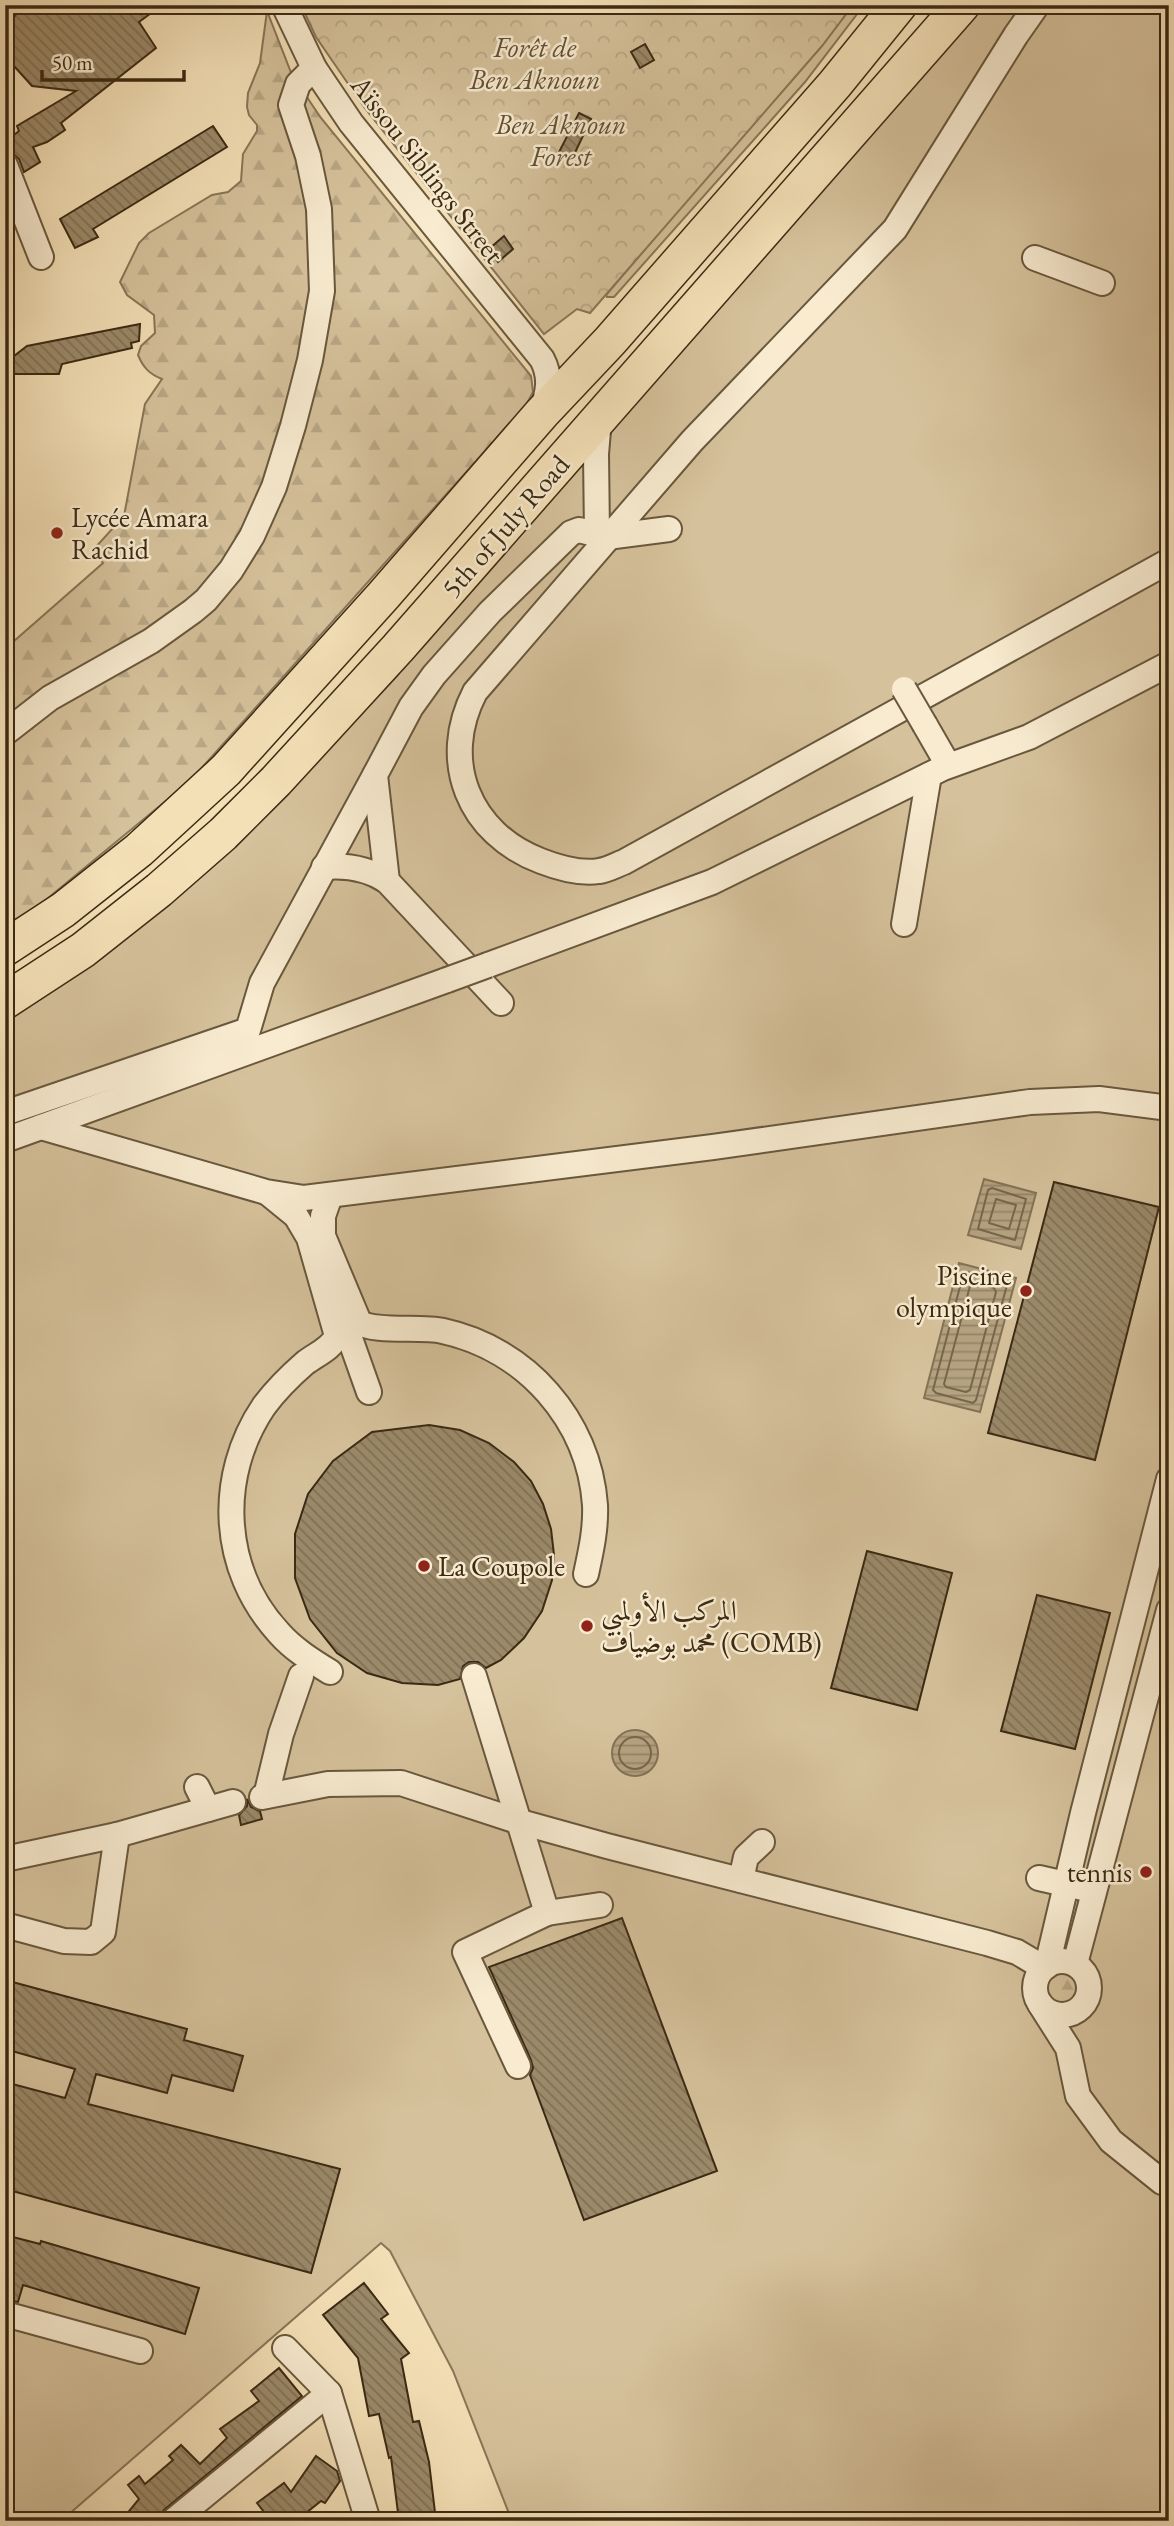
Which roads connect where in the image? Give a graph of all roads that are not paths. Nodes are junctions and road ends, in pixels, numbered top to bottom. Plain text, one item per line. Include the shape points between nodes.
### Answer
1 (284, 5) edge
2 (899, 5) edge
3 (962, 5) edge
4 (1037, 5) edge
5 (314, 68) junction
6 (5, 165) edge
7 (41, 257) dead end
8 (1035, 258) dead end
9 (1102, 283) dead end
10 (610, 341) junction
11 (542, 359) junction
12 (542, 413) junction
13 (599, 419) junction
14 (669, 529) dead end
15 (602, 536) junction
16 (1169, 561) edge
17 (1169, 664) edge
18 (904, 689) dead end
19 (5, 733) edge
20 (938, 770) junction
21 (375, 775) junction
22 (324, 867) junction
23 (387, 881) junction
24 (904, 924) dead end
25 (5, 948) edge
26 (5, 1001) edge
27 (501, 1003) dead end
28 (246, 1042) junction
29 (1169, 1108) edge
30 (5, 1113) edge
31 (41, 1128) junction
32 (5, 1140) edge
33 (266, 1192) junction
34 (330, 1196) junction
35 (331, 1282) junction
36 (369, 1392) dead end
37 (1169, 1479) edge
38 (1165, 1510) edge
39 (586, 1574) dead end
40 (1169, 1610) edge
41 (330, 1672) dead end
42 (301, 1676) dead end
43 (474, 1676) dead end
44 (197, 1787) dead end
45 (233, 1802) dead end
46 (208, 1810) junction
47 (517, 1821) junction
48 (117, 1835) junction
49 (762, 1842) dead end
50 (5, 1859) edge
51 (1039, 1878) dead end
52 (741, 1880) junction
53 (1066, 1884) junction
54 (1095, 1890) junction
55 (600, 1905) dead end
56 (547, 1913) junction
57 (5, 1924) edge
58 (1076, 1964) junction
59 (1045, 1967) junction
60 (1040, 2004) junction
61 (1079, 2010) junction
62 (1068, 2049) junction
63 (518, 2066) dead end
64 (1169, 2185) edge
65 (5, 2314) edge
66 (285, 2348) dead end
67 (141, 2351) dead end
68 (329, 2393) junction
69 (173, 2521) edge
70 (368, 2521) edge

1 - 5 street, Aïssou Siblings Street
2 - 10 highway, 5th of July Road
3 - 13 highway, 5th of July Road
4 - 15 street via 895,229
5 - 11 street, Aïssou Siblings Street via 351,123
5 - 19 street via 298,84 291,105 317,196 322,291 293,426 274,487 252,536 231,570 193,611 151,641 50,698
6 - 7 street
8 - 9 street
10 - 11 street via 564,361
10 - 12 highway, 5th of July Road
11 - 12 street via 549,384
12 - 25 highway, 5th of July Road via 226,769 130,857
13 - 15 street via 596,454
13 - 26 highway, 5th of July Road via 398,648 223,834 92,943
14 - 15 street
15 - 16 street via 474,692 459,734 466,789 488,825 523,854 574,870 600,871 624,862
15 - 21 street via 579,530 571,533 490,612 411,707
17 - 20 street via 1029,737
18 - 20 street, bridge via 925,725
20 - 24 street
20 - 28 street, bridge via 712,883 447,979
21 - 22 street
21 - 23 street
22 - 23 street via 368,871
22 - 28 street via 262,983
23 - 27 street
28 - 30 street
28 - 31 street
29 - 34 street via 1099,1099 1030,1102
31 - 32 street
31 - 33 street
33 - 34 street via 304,1198
33 - 35 street via 287,1206 304,1227
34 - 35 street via 323,1236
35 - 36 street
35 - 39 street via 364,1326 442,1331 477,1341 537,1380 578,1438 590,1471 594,1529
35 - 41 street via 337,1336 264,1406 239,1461 230,1521 244,1582 260,1610 279,1634
37 - 38 street
38 - 53 street
40 - 54 street
42 - 47 street via 264,1796 328,1784 401,1783
43 - 47 street
44 - 46 street
45 - 46 street
46 - 48 street
47 - 52 street
47 - 56 street
48 - 50 street
48 - 57 street via 103,1933 91,1942 64,1941
49 - 52 street via 746,1857
51 - 53 street
52 - 59 street via 1003,1947
53 - 54 street
53 - 59 street
54 - 58 street
55 - 56 street
56 - 63 street via 465,1952
58 - 59 street via 1061,1961
58 - 61 street via 1090,1989
59 - 60 street via 1035,1985
60 - 61 street via 1058,2016
60 - 62 street
61 - 62 street
62 - 64 street via 1078,2096 1102,2130
65 - 67 street
66 - 68 street
68 - 69 street
68 - 70 street

